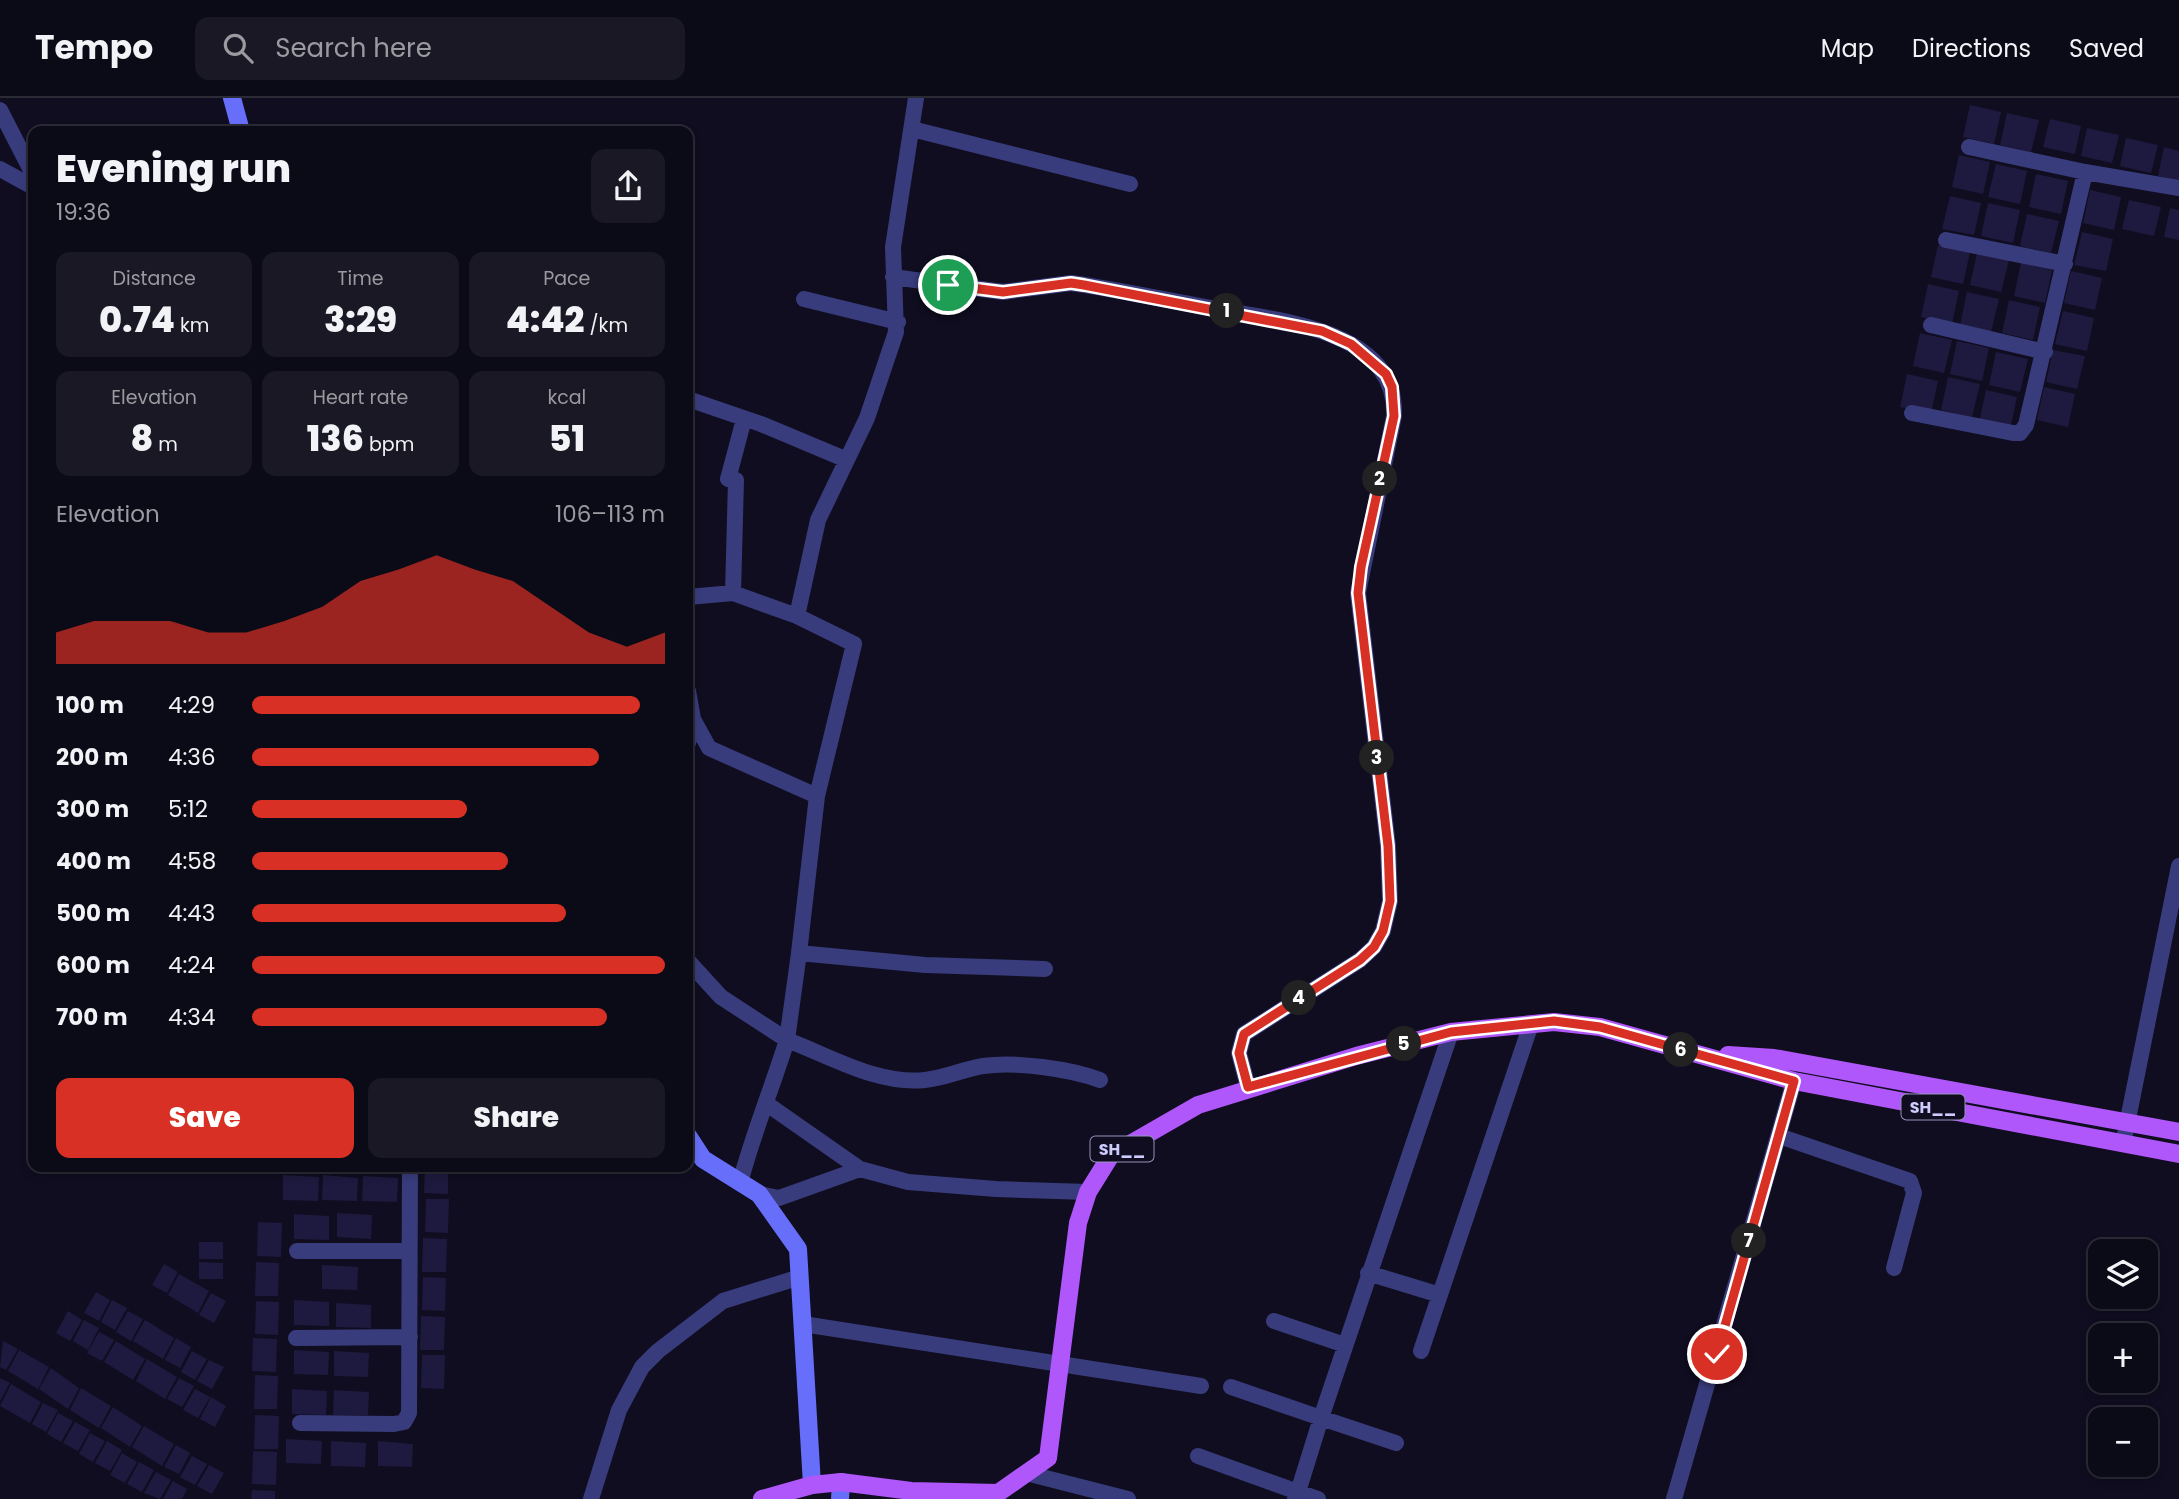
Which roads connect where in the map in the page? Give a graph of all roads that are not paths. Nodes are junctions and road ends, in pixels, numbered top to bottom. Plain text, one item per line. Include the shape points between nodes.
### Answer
1 (232, 98) edge
2 (916, 98) edge
3 (0, 110) edge
4 (240, 126) edge
5 (912, 129) junction
6 (1969, 147) dead end
7 (28, 164) edge
8 (0, 169) edge
9 (2085, 172) junction
10 (28, 184) edge
11 (1130, 184) dead end
12 (2179, 188) edge
13 (1947, 240) dead end
14 (2065, 264) junction
15 (893, 277) junction
16 (804, 299) dead end
17 (898, 321) junction
18 (1931, 325) dead end
19 (2045, 352) junction
20 (693, 402) edge
21 (1912, 412) dead end
22 (744, 419) junction
23 (847, 460) junction
24 (733, 593) junction
25 (693, 597) edge
26 (797, 616) junction
27 (693, 719) edge
28 (817, 796) junction
29 (2179, 866) edge
30 (799, 953) junction
31 (693, 967) edge
32 (1045, 969) dead end
33 (1531, 1024) junction
34 (1451, 1032) junction
35 (787, 1040) junction
36 (1689, 1052) junction
37 (1100, 1080) dead end
38 (1794, 1081) junction
39 (1248, 1087) junction
40 (767, 1104) junction
41 (2126, 1122) junction
42 (2179, 1132) edge
43 (1779, 1136) junction
44 (693, 1144) edge
45 (2123, 1144) junction
46 (2179, 1154) edge
47 (860, 1169) junction
48 (410, 1172) edge
49 (740, 1182) junction
50 (1088, 1192) junction
51 (759, 1194) junction
52 (297, 1251) dead end
53 (408, 1251) junction
54 (1894, 1268) dead end
55 (1368, 1273) junction
56 (800, 1277) junction
57 (1440, 1295) junction
58 (1274, 1321) dead end
59 (803, 1324) junction
60 (410, 1337) junction
61 (296, 1338) dead end
62 (1345, 1345) junction
63 (1421, 1351) dead end
64 (1060, 1362) junction
65 (1201, 1386) dead end
66 (1231, 1387) dead end
67 (1321, 1418) junction
68 (300, 1423) dead end
69 (1396, 1443) dead end
70 (1198, 1457) dead end
71 (1030, 1474) junction
72 (812, 1485) junction
73 (840, 1491) edge
74 (1297, 1496) edge
75 (591, 1499) edge
76 (762, 1499) edge
77 (1128, 1499) edge
78 (1318, 1499) edge
79 (1674, 1499) edge

1 - 4 street
2 - 5 street
3 - 7 street
5 - 11 street
5 - 15 street via 893,247
6 - 9 street
8 - 10 street
9 - 12 street
9 - 14 street
13 - 14 street
14 - 19 street
15 - 17 street
15 - 39 street via 1003,292 1071,283 1304,326 1351,344 1376,363 1392,387 1394,416 1358,593 1388,846 1388,915 1374,947 1360,960 1244,1034 1239,1053
16 - 17 street
17 - 23 street via 867,418
18 - 19 street
19 - 21 street via 2030,418 2020,433
20 - 22 street
22 - 23 street
22 - 24 street via 732,479
23 - 26 street via 818,520
24 - 25 street
24 - 26 street
26 - 28 street via 854,644
27 - 28 street via 709,748
28 - 30 street
29 - 41 street
30 - 32 street via 925,965
30 - 35 street
31 - 35 street via 720,997
33 - 34 main road, SH__
33 - 36 main road, SH__ via 1574,1022
33 - 57 street
34 - 39 main road, SH__
34 - 55 street
35 - 37 street via 880,1076 924,1080 984,1066 1018,1066 1086,1074
35 - 40 street
36 - 38 main road, SH__
36 - 41 main road, SH__ via 1774,1058
38 - 43 street
38 - 45 main road, SH__
39 - 50 main road, SH__ via 1198,1105 1111,1155
40 - 47 street
40 - 49 street
41 - 42 main road, SH__
41 - 45 street
43 - 54 street via 1910,1181 1914,1193
43 - 79 street
44 - 49 street via 703,1159
45 - 46 main road, SH__
47 - 50 street via 908,1182
47 - 51 street via 779,1198
48 - 53 street
49 - 51 street
50 - 64 main road, SH__ via 1078,1223
51 - 56 street via 798,1249
52 - 53 street
53 - 60 street
55 - 57 street
55 - 62 street
56 - 59 street
56 - 75 street via 723,1301 642,1367 619,1410
57 - 63 street
58 - 62 street
59 - 64 street
59 - 72 street
60 - 61 street
60 - 68 street via 410,1413 404,1422
62 - 67 street
64 - 65 street
64 - 71 main road, SH__ via 1048,1458
66 - 67 street
67 - 69 street
67 - 74 street
70 - 74 street
71 - 73 main road, SH__ via 998,1493
71 - 77 street
72 - 73 main road, SH__
72 - 76 main road, SH__
74 - 78 street

